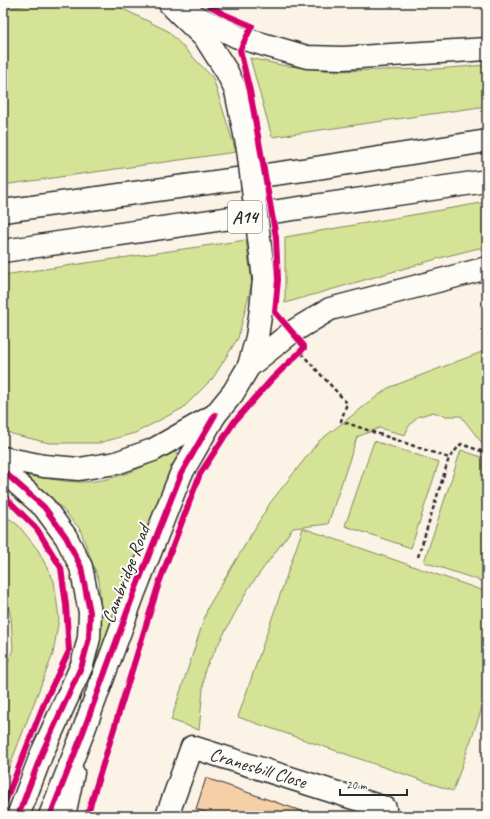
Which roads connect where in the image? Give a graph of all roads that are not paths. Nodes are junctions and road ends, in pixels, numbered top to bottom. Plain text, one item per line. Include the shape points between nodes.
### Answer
1 (169, 3) edge
2 (487, 49) edge
3 (487, 141) edge
4 (487, 181) edge
5 (3, 211) edge
6 (3, 251) edge
7 (487, 268) edge
8 (248, 366) junction
9 (215, 415) junction
10 (3, 458) edge
11 (3, 471) edge
12 (82, 735) junction
13 (18, 816) edge
14 (50, 816) edge
15 (64, 816) edge
16 (167, 816) edge
17 (383, 816) edge

1 - 2 main road via 238,37 307,57 365,57
1 - 8 main road, bridge via 206,39 236,91 248,149 264,279 257,337
3 - 5 main road, A14 via 310,169
4 - 6 main road, A14
7 - 8 main road via 330,309 292,332
8 - 9 main road via 233,393
9 - 10 main road via 153,450 116,463 79,469 44,466
9 - 12 main road, Cambridge Road via 181,474 134,592
11 - 13 main road, Cambridge Road via 44,507 66,537 81,567 90,612 89,638 82,664 42,753
12 - 14 main road, Cambridge Road
12 - 15 main road, Cambridge Road
16 - 17 main road, Cranesbill Close via 192,747 385,808

